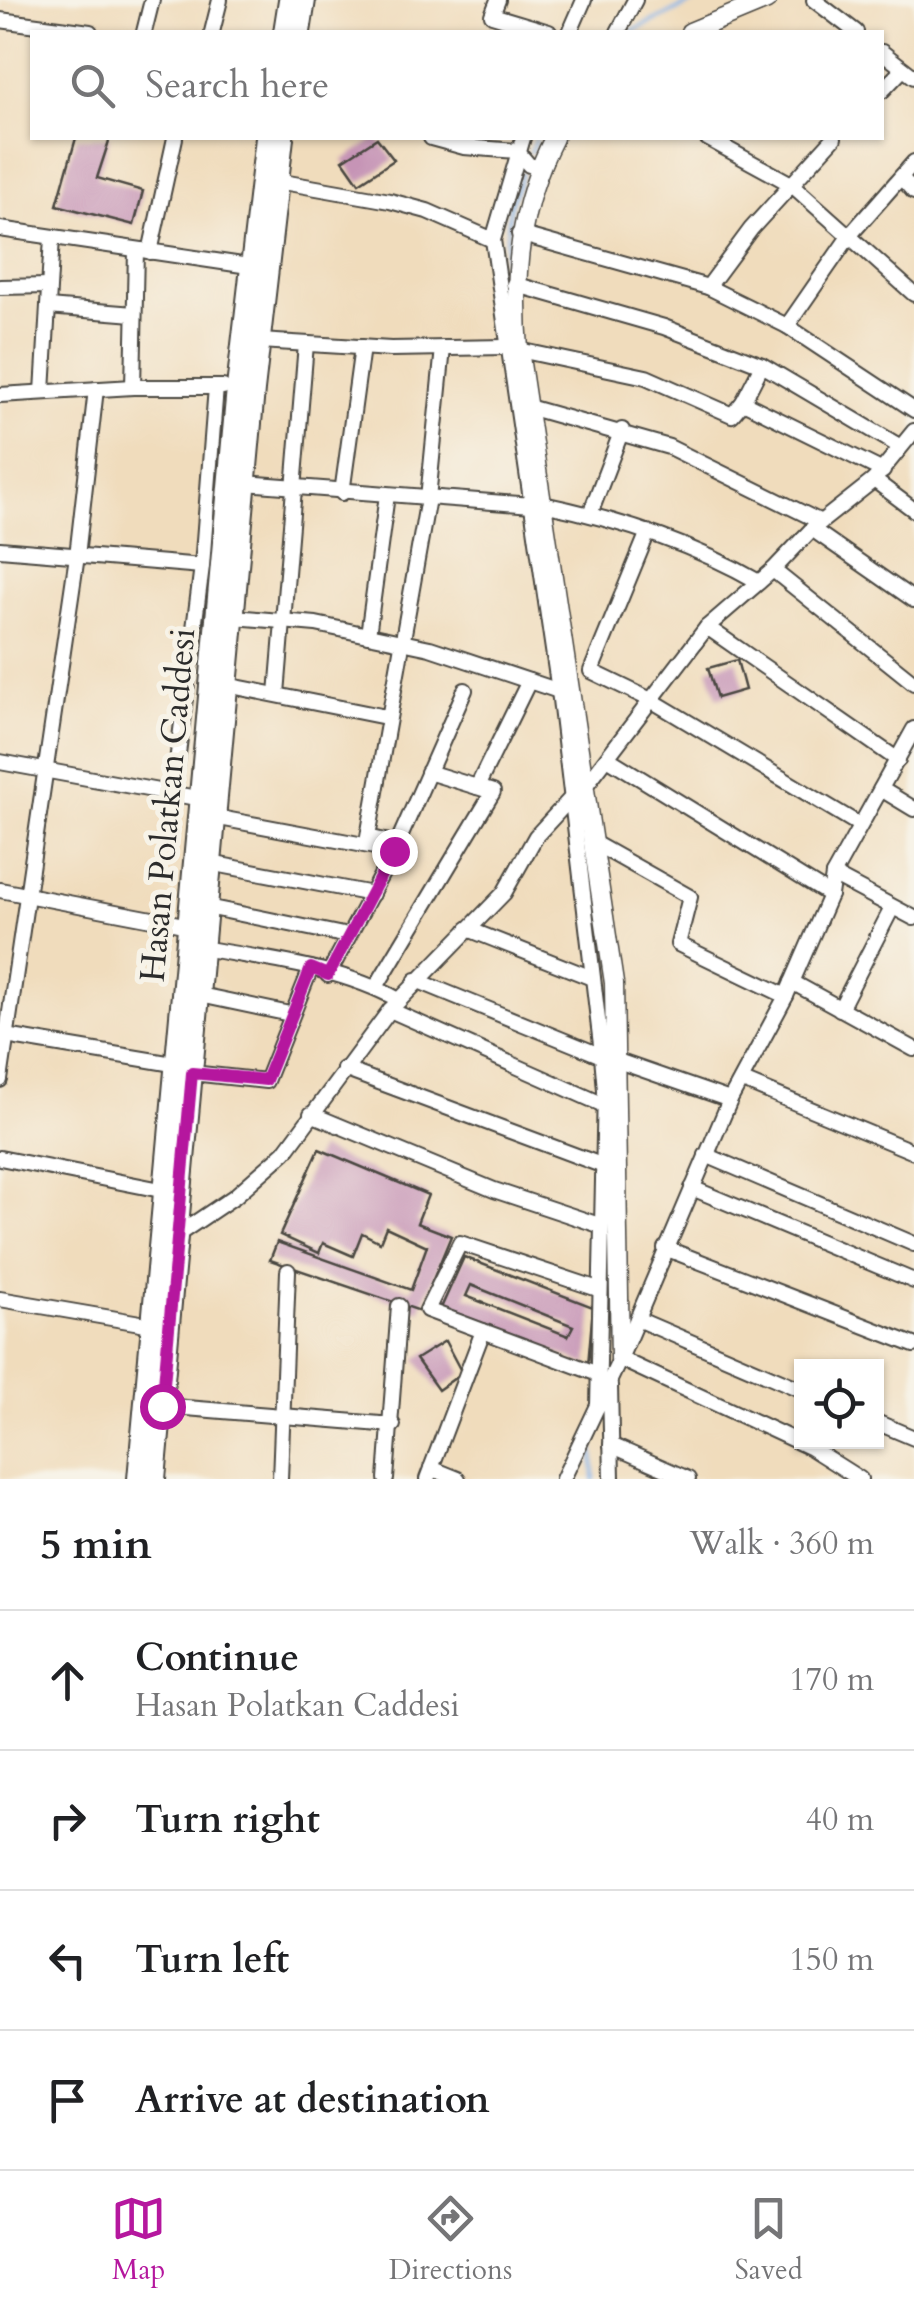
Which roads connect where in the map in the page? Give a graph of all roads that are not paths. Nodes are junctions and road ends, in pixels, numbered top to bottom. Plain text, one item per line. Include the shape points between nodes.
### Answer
1 (152, 0) edge
2 (220, 0) edge
3 (289, 0) edge
4 (306, 0) edge
5 (498, 0) edge
6 (584, 0) edge
7 (635, 0) edge
8 (738, 0) edge
9 (767, 0) edge
10 (814, 0) edge
11 (0, 20) edge
12 (75, 30) edge
13 (144, 30) edge
14 (212, 30) edge
15 (284, 30) edge
16 (300, 30) edge
17 (542, 30) edge
18 (571, 30) edge
19 (619, 30) edge
20 (691, 30) edge
21 (693, 30) edge
22 (853, 30) edge
23 (884, 54) edge
24 (909, 73) edge
25 (884, 90) edge
26 (174, 140) edge
27 (266, 140) edge
28 (283, 140) edge
29 (438, 140) edge
30 (553, 140) edge
31 (713, 140) edge
32 (832, 140) edge
33 (520, 144) edge
34 (914, 162) edge
35 (542, 168) junction
36 (901, 177) junction
37 (277, 181) junction
38 (792, 184) junction
39 (914, 192) edge
40 (0, 228) edge
41 (520, 234) junction
42 (850, 235) junction
43 (52, 237) junction
44 (493, 240) junction
45 (143, 251) junction
46 (249, 266) junction
47 (514, 284) junction
48 (49, 286) junction
49 (0, 287) edge
50 (708, 287) junction
51 (914, 294) edge
52 (48, 307) junction
53 (134, 314) junction
54 (787, 326) junction
55 (260, 340) junction
56 (306, 344) junction
57 (362, 348) junction
58 (444, 348) junction
59 (512, 349) junction
60 (762, 365) junction
61 (133, 387) junction
62 (96, 388) junction
63 (236, 388) junction
64 (43, 392) junction
65 (0, 395) edge
66 (743, 402) junction
67 (528, 408) junction
68 (914, 410) edge
69 (622, 430) junction
70 (910, 437) edge
71 (878, 476) junction
72 (245, 483) junction
73 (292, 487) junction
74 (342, 493) junction
75 (388, 495) junction
76 (428, 498) junction
77 (537, 505) junction
78 (914, 510) edge
79 (590, 514) junction
80 (817, 526) junction
81 (648, 532) junction
82 (0, 549) edge
83 (78, 556) junction
84 (202, 566) junction
85 (773, 570) junction
86 (760, 582) junction
87 (914, 600) edge
88 (234, 617) junction
89 (281, 621) junction
90 (707, 628) junction
91 (368, 635) junction
92 (402, 642) junction
93 (568, 663) junction
94 (591, 672) junction
95 (529, 681) junction
96 (914, 682) edge
97 (226, 685) junction
98 (465, 690) dead end
99 (560, 691) junction
100 (276, 694) junction
101 (650, 700) junction
102 (386, 717) junction
103 (914, 728) edge
104 (609, 759) junction
105 (898, 760) junction
106 (0, 762) edge
107 (45, 770) junction
108 (428, 772) junction
109 (477, 787) junction
110 (881, 789) junction
111 (579, 791) junction
112 (174, 793) junction
113 (208, 808) junction
114 (914, 808) edge
115 (858, 824) junction
116 (594, 843) junction
117 (396, 848) junction
118 (210, 862) junction
119 (833, 875) junction
120 (0, 890) edge
121 (27, 894) junction
122 (372, 894) junction
123 (830, 895) junction
124 (207, 907) junction
125 (892, 908) junction
126 (914, 918) edge
127 (190, 926) junction
128 (468, 929) junction
129 (348, 936) junction
130 (202, 948) junction
131 (311, 968) junction
132 (328, 975) junction
133 (592, 978) junction
134 (416, 980) junction
135 (376, 987) junction
136 (789, 989) junction
137 (200, 995) junction
138 (394, 1005) junction
139 (840, 1008) junction
140 (290, 1014) junction
141 (6, 1036) junction
142 (914, 1049) edge
143 (608, 1058) junction
144 (185, 1069) junction
145 (344, 1069) junction
146 (0, 1080) edge
147 (743, 1081) junction
148 (730, 1100) junction
149 (604, 1105) junction
150 (311, 1114) junction
151 (914, 1152) edge
152 (706, 1155) junction
153 (0, 1158) edge
154 (601, 1166) junction
155 (692, 1188) junction
156 (166, 1191) junction
157 (599, 1225) junction
158 (180, 1233) junction
159 (914, 1244) edge
160 (665, 1248) junction
161 (288, 1271) dead end
162 (914, 1281) edge
163 (598, 1289) junction
164 (0, 1299) edge
165 (399, 1306) dead end
166 (637, 1319) junction
167 (152, 1326) junction
168 (484, 1332) junction
169 (914, 1345) edge
170 (620, 1359) junction
171 (604, 1377) junction
172 (794, 1387) edge
173 (162, 1406) junction
174 (284, 1415) junction
175 (393, 1425) junction
176 (884, 1425) edge
177 (914, 1438) edge
178 (612, 1445) junction
179 (429, 1473) edge
180 (138, 1479) edge
181 (155, 1479) edge
182 (280, 1479) edge
183 (386, 1479) edge
184 (458, 1479) edge
185 (563, 1479) edge
186 (612, 1479) edge
187 (688, 1479) edge
188 (860, 1479) edge

1 - 13 street
2 - 14 street
3 - 15 main road
4 - 16 main road
5 - 17 street via 492,15
6 - 18 street
7 - 19 street
8 - 20 street
9 - 21 street
10 - 22 street
11 - 12 street
23 - 24 street
24 - 25 street
26 - 45 street
27 - 46 main road, Hasan Polatkan Caddesi
28 - 37 main road, Hasan Polatkan Caddesi
29 - 33 street via 464,147
30 - 35 street
31 - 38 street
32 - 38 street
33 - 35 street via 529,165
33 - 44 street
34 - 36 street
35 - 41 street
36 - 39 street
36 - 42 street
37 - 44 street via 408,206
37 - 55 main road, Hasan Polatkan Caddesi
38 - 42 street
38 - 50 street
40 - 43 street
41 - 47 street
41 - 50 street
42 - 51 street
42 - 54 street
43 - 45 street
43 - 48 street
44 - 59 street
45 - 46 street
45 - 53 street
46 - 63 main road, Hasan Polatkan Caddesi
47 - 59 street
47 - 60 street via 664,327
48 - 49 street
48 - 52 street
50 - 54 street
52 - 53 street
52 - 64 street
53 - 61 street
54 - 68 street
55 - 56 street
55 - 63 main road, Hasan Polatkan Caddesi
56 - 57 street
56 - 73 street
57 - 58 street
57 - 74 street
58 - 59 street
58 - 76 street
59 - 66 street via 646,377 732,415
59 - 67 street
59 - 77 street
60 - 66 street
60 - 70 street
61 - 62 street
61 - 63 street
62 - 64 street
62 - 83 street
63 - 72 main road, Hasan Polatkan Caddesi
63 - 84 street
63 - 113 main road, Hasan Polatkan Caddesi
64 - 65 street
66 - 71 street
67 - 69 street
67 - 77 street
69 - 79 street
69 - 80 street via 669,447
70 - 71 street
71 - 78 street
71 - 80 street
72 - 73 street
72 - 88 main road, Hasan Polatkan Caddesi
73 - 74 street
73 - 89 street
74 - 75 street
75 - 76 street
75 - 91 street
76 - 77 street
76 - 92 street
77 - 79 street
77 - 93 street
77 - 99 street
79 - 81 street
80 - 85 street
80 - 87 street
81 - 86 street
81 - 94 street
82 - 83 street
83 - 84 street
83 - 107 street
84 - 112 street
85 - 86 street
85 - 96 street
86 - 90 street
88 - 89 street
88 - 97 main road, Hasan Polatkan Caddesi
89 - 91 street
89 - 100 street
90 - 101 street
90 - 105 street
91 - 92 street
92 - 95 street
92 - 102 street
93 - 94 street
93 - 111 street
94 - 101 street
95 - 99 street
95 - 109 street
97 - 100 street
97 - 113 main road, Hasan Polatkan Caddesi
98 - 108 street
99 - 111 street
100 - 102 street
101 - 104 street
101 - 115 street
102 - 117 street via 368,837
103 - 105 street
104 - 111 street
104 - 123 street
105 - 110 street
106 - 107 street
107 - 112 street
107 - 121 street
108 - 109 street
108 - 117 street
109 - 135 street via 493,792
110 - 114 street
110 - 115 street
111 - 116 street
111 - 128 street via 536,836 504,893
111 - 133 street
112 - 113 street
113 - 117 street
113 - 118 main road, Hasan Polatkan Caddesi
113 - 127 main road, Hasan Polatkan Caddesi
115 - 119 street
116 - 136 street via 690,897 678,944
116 - 143 street via 614,983
117 - 122 street
118 - 122 street
118 - 124 main road, Hasan Polatkan Caddesi
119 - 123 street
119 - 125 street
120 - 121 street
121 - 127 street
121 - 141 street
122 - 129 street
123 - 136 street
124 - 129 street
124 - 130 main road, Hasan Polatkan Caddesi
125 - 126 street
125 - 139 street
127 - 144 main road, Hasan Polatkan Caddesi
128 - 133 street
128 - 134 street
129 - 132 street
130 - 131 street
130 - 137 main road, Hasan Polatkan Caddesi
131 - 132 street
131 - 140 street
132 - 135 street
133 - 143 street
134 - 138 street
134 - 143 street
135 - 138 street
136 - 139 street
136 - 147 street
137 - 140 street
137 - 144 main road, Hasan Polatkan Caddesi
138 - 145 street
138 - 149 street
139 - 142 street
140 - 144 street via 266,1080
141 - 144 street
141 - 146 street
143 - 148 street
143 - 149 street
143 - 170 street
144 - 156 main road, Hasan Polatkan Caddesi
144 - 158 main road, Hasan Polatkan Caddesi
145 - 150 street
145 - 154 street
147 - 148 street
147 - 151 street
148 - 152 street
149 - 154 street
150 - 157 street via 494,1190
150 - 158 street via 286,1152
152 - 155 street
152 - 159 street
153 - 156 street
154 - 157 street
155 - 160 street
155 - 162 street
156 - 167 main road, Hasan Polatkan Caddesi
157 - 163 street
158 - 173 main road, Hasan Polatkan Caddesi
160 - 166 street
160 - 169 street
161 - 174 street
163 - 168 street via 460,1243 427,1310
163 - 171 street
164 - 167 street
165 - 175 street
166 - 170 street
166 - 172 street
167 - 180 main road, Hasan Polatkan Caddesi
168 - 171 street
168 - 179 street
170 - 171 street
170 - 188 street via 811,1448
171 - 178 street
171 - 185 street via 598,1406
173 - 174 street
173 - 181 main road, Hasan Polatkan Caddesi
174 - 175 street
174 - 182 street
175 - 183 street
176 - 177 street
178 - 186 street
178 - 187 street
179 - 184 street

